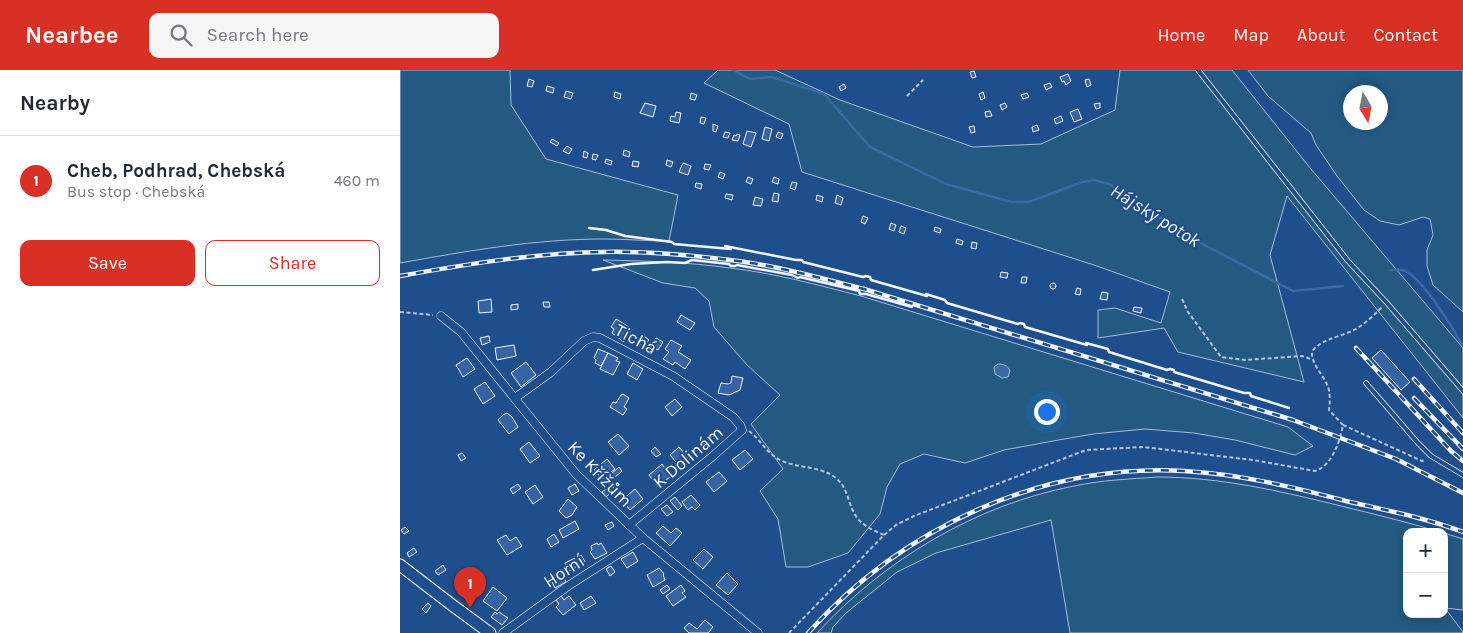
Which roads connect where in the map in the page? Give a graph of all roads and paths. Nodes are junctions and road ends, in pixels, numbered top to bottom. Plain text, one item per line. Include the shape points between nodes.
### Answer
1 (1198, 70) edge
2 (922, 80) dead end
3 (907, 96) dead end
4 (1182, 299) dead end
5 (1387, 303) junction
6 (400, 312) edge
7 (441, 316) joint
8 (1311, 358) junction
9 (1366, 383) dead end
10 (1463, 391) edge
11 (515, 398) junction
12 (1343, 424) junction
13 (742, 430) junction
14 (1431, 456) junction
15 (1463, 475) edge
16 (630, 525) junction
17 (884, 535) junction
18 (643, 538) junction
19 (400, 565) edge
20 (490, 633) edge
21 (503, 633) edge
22 (758, 633) edge
23 (789, 633) edge

1 - 5 lane via 1348,261
2 - 3 path
4 - 8 path via 1221,357 1245,360
5 - 8 path via 1364,324 1318,344 1312,350
5 - 10 lane
6 - 7 path
7 - 11 street, Ke Křížům via 461,332
8 - 12 path via 1329,388 1329,410
9 - 14 lane
11 - 13 street, Tichá via 584,341 600,338 673,376 733,417
11 - 16 street, Ke Křížům via 576,474
12 - 14 path via 1422,460
12 - 17 path via 1328,463 1315,471 1197,452 1142,447 1086,450 914,516
13 - 16 street, K Dolinám
13 - 17 path via 750,432 765,450 780,460 819,470 838,479 858,519
14 - 15 lane
16 - 18 street, Ke Křížům
17 - 23 path
18 - 21 street, Horní via 548,599
18 - 22 street, Ke Křížům
19 - 20 street

